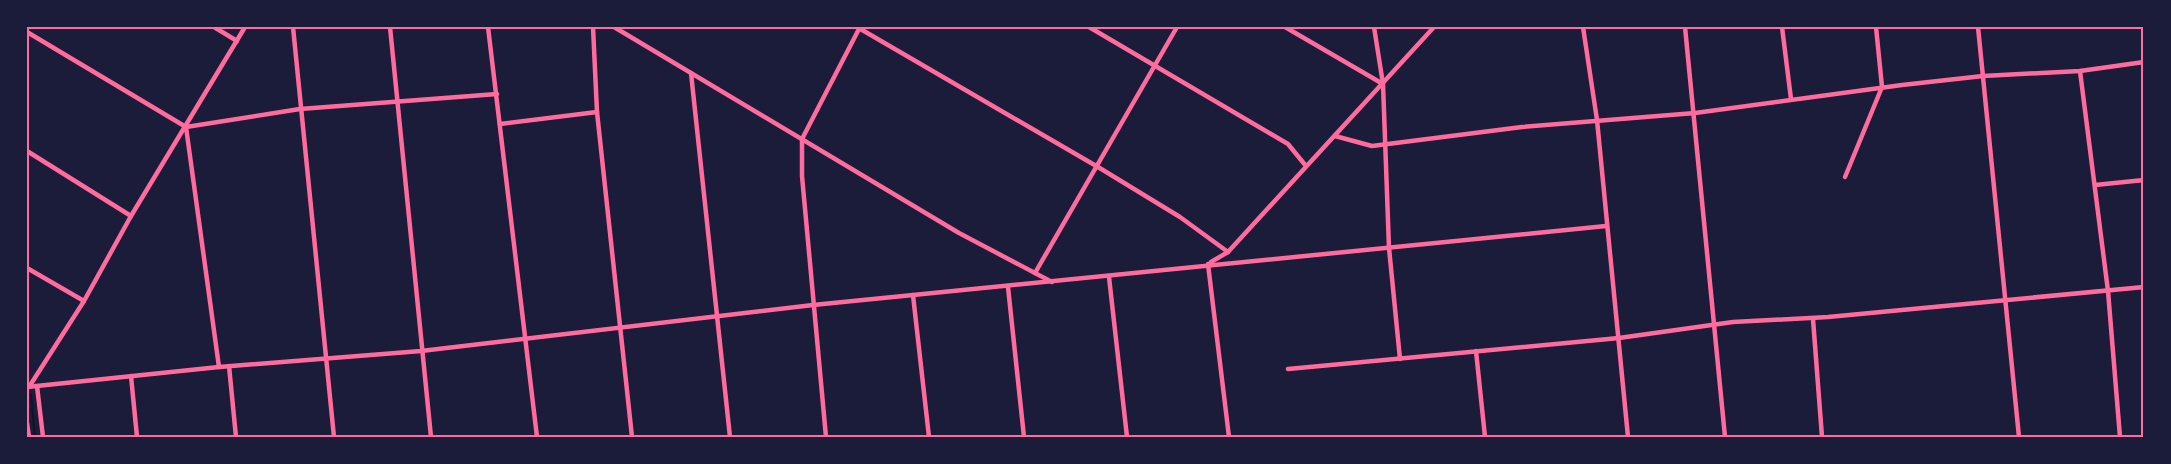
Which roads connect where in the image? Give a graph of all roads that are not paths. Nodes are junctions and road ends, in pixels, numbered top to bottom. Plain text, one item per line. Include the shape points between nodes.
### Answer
1 (214, 27) edge
2 (245, 27) edge
3 (293, 27) edge
4 (390, 27) edge
5 (488, 27) edge
6 (593, 27) edge
7 (614, 27) edge
8 (858, 27) edge
9 (1089, 27) edge
10 (1177, 27) edge
11 (1286, 27) edge
12 (1374, 27) edge
13 (1434, 27) edge
14 (1583, 27) edge
15 (1685, 27) edge
16 (1782, 27) edge
17 (1876, 27) edge
18 (1978, 27) edge
19 (27, 32) edge
20 (237, 41) junction
21 (2144, 62) edge
22 (1156, 64) junction
23 (2080, 71) junction
24 (691, 72) junction
25 (1983, 76) junction
26 (1383, 84) junction
27 (1882, 87) junction
28 (496, 94) junction
29 (1791, 99) junction
30 (396, 102) junction
31 (300, 109) junction
32 (597, 112) junction
33 (1695, 113) junction
34 (1597, 120) junction
35 (500, 124) junction
36 (186, 127) junction
37 (1335, 136) junction
38 (802, 139) junction
39 (1383, 144) junction
40 (27, 151) edge
41 (1306, 166) junction
42 (1098, 167) junction
43 (1845, 177) dead end
44 (2144, 180) edge
45 (2095, 185) junction
46 (131, 216) junction
47 (1606, 226) junction
48 (1389, 248) junction
49 (1228, 252) junction
50 (1208, 264) junction
51 (27, 268) edge
52 (1035, 273) junction
53 (1109, 277) junction
54 (1052, 282) junction
55 (1008, 287) junction
56 (2144, 287) edge
57 (2108, 291) junction
58 (913, 295) junction
59 (84, 301) junction
60 (2006, 302) junction
61 (813, 305) junction
62 (718, 316) junction
63 (1812, 319) junction
64 (1713, 327) junction
65 (619, 328) junction
66 (527, 337) junction
67 (1619, 338) junction
68 (421, 351) junction
69 (1476, 351) junction
70 (327, 358) junction
71 (1400, 359) junction
72 (228, 366) junction
73 (219, 367) junction
74 (1288, 369) dead end
75 (131, 376) junction
76 (27, 377) edge
77 (33, 380) junction
78 (37, 386) junction
79 (28, 387) edge
80 (27, 423) edge
81 (29, 437) edge
82 (43, 437) edge
83 (137, 437) edge
84 (236, 437) edge
85 (334, 437) edge
86 (431, 437) edge
87 (537, 437) edge
88 (632, 437) edge
89 (730, 437) edge
90 (826, 437) edge
91 (929, 437) edge
92 (1024, 437) edge
93 (1127, 437) edge
94 (1228, 437) edge
95 (1485, 437) edge
96 (1628, 437) edge
97 (1725, 437) edge
98 (1822, 437) edge
99 (2019, 437) edge
100 (2120, 437) edge

1 - 20 street
2 - 20 street
3 - 31 street
4 - 30 street
5 - 28 street
6 - 32 street
7 - 24 street
8 - 38 street
8 - 42 street
9 - 22 street
10 - 22 street
11 - 26 street
12 - 26 street
13 - 26 street
14 - 34 street
15 - 33 street
16 - 29 street
17 - 27 street
18 - 25 street
19 - 36 street
20 - 36 street
21 - 23 street
22 - 41 street via 1288,144
22 - 42 street
23 - 25 street
23 - 45 street
24 - 38 street
24 - 62 street
25 - 27 street
25 - 60 street
26 - 37 street
26 - 39 street
27 - 29 street
27 - 43 street
28 - 30 street
28 - 35 street
29 - 33 street
30 - 31 street
30 - 68 street
31 - 36 street
31 - 70 street
32 - 35 street
32 - 65 street
33 - 34 street
33 - 64 street
34 - 39 street
34 - 47 street
35 - 66 street
36 - 46 street
36 - 73 street
37 - 39 street via 1372,146
37 - 41 street
38 - 52 street via 959,233
38 - 61 street
39 - 48 street
40 - 46 street
41 - 49 street
42 - 49 street
42 - 52 street
44 - 45 street
45 - 57 street
46 - 59 street
47 - 48 street
47 - 67 street
48 - 50 street
48 - 71 street
49 - 50 street
50 - 53 street
50 - 94 street
51 - 59 street
52 - 54 street
53 - 54 street
53 - 93 street
54 - 55 street
55 - 58 street
55 - 92 street
56 - 57 street
57 - 60 street
57 - 100 street
58 - 61 street
58 - 91 street
59 - 77 street
60 - 63 street
60 - 99 street
61 - 62 street
61 - 90 street
62 - 65 street
62 - 89 street
63 - 64 street via 1733,322
63 - 98 street
64 - 67 street
64 - 97 street
65 - 66 street
65 - 88 street
66 - 68 street
66 - 87 street
67 - 69 street
67 - 96 street
68 - 70 street
68 - 86 street
69 - 71 street
69 - 95 street
70 - 72 street
70 - 85 street
71 - 74 street
72 - 73 street
72 - 84 street
73 - 75 street
75 - 78 street
75 - 83 street
76 - 77 street
77 - 79 street
78 - 79 street
78 - 82 street
80 - 81 street

